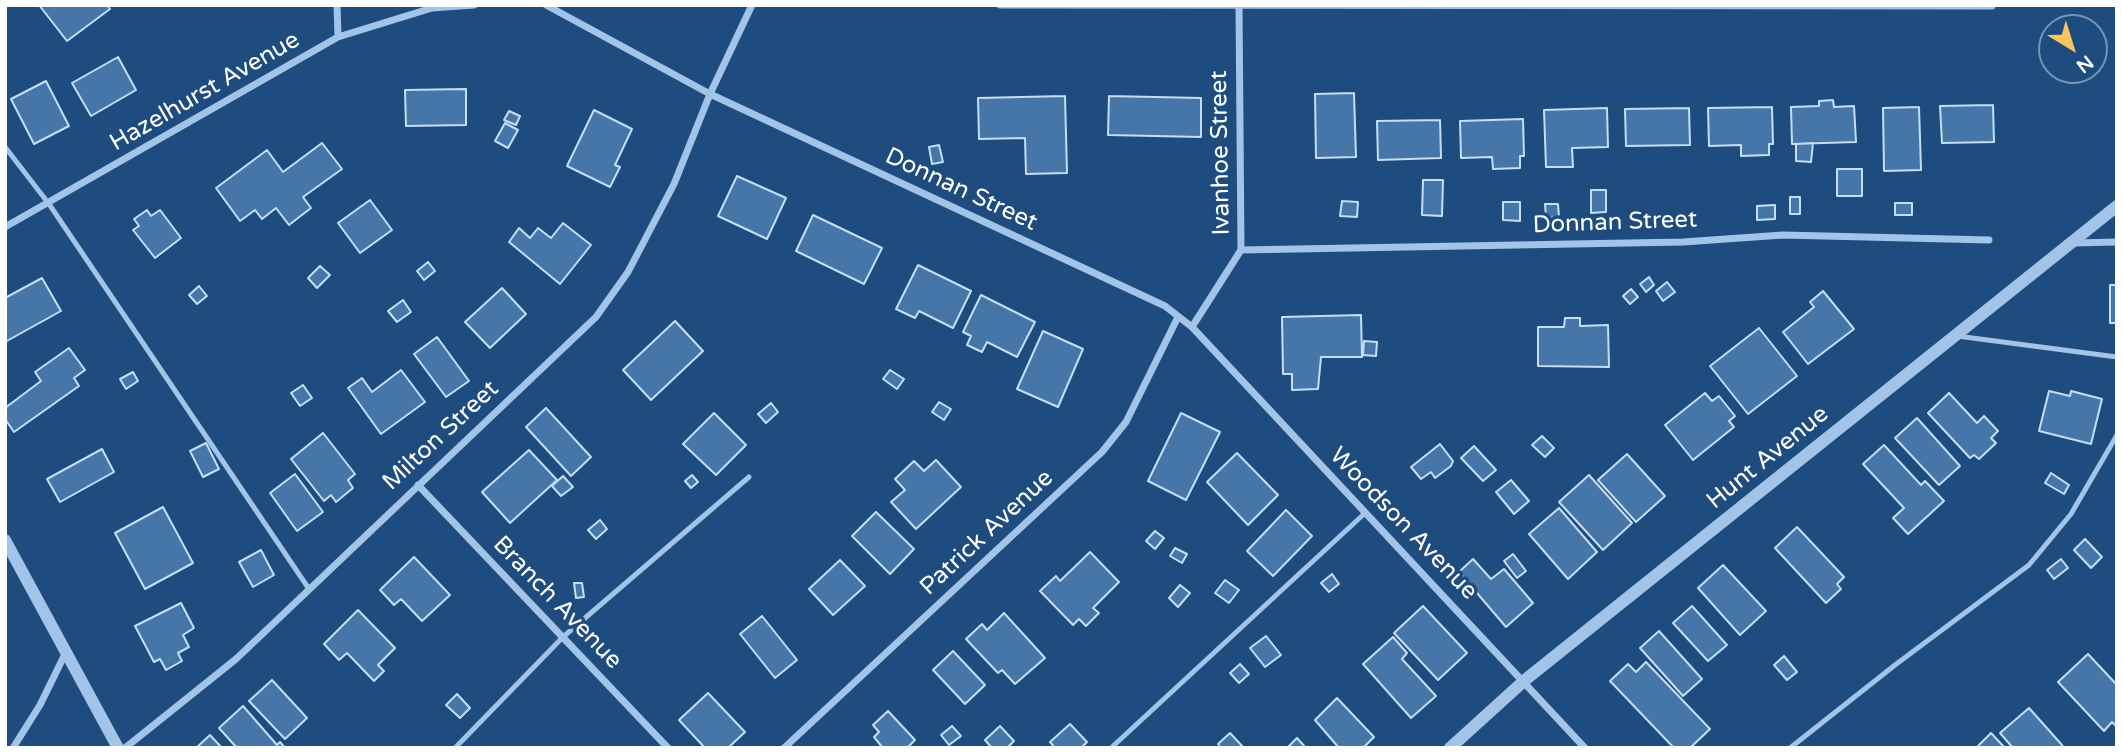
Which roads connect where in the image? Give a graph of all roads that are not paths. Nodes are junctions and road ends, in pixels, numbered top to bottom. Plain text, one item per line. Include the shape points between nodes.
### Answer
1 (337, 5) edge
2 (474, 5) edge
3 (546, 5) edge
4 (752, 5) edge
5 (1000, 5) edge
6 (1239, 6) edge
7 (1992, 6) edge
8 (338, 37) junction
9 (710, 94) junction
10 (5, 147) edge
11 (49, 204) junction
12 (2117, 206) edge
13 (5, 227) edge
14 (1989, 240) dead end
15 (2117, 242) edge
16 (2073, 243) junction
17 (1241, 250) junction
18 (1178, 317) junction
19 (1192, 327) junction
20 (1954, 335) junction
21 (2117, 356) edge
22 (2117, 435) edge
23 (749, 477) dead end
24 (418, 485) junction
25 (1364, 513) junction
26 (5, 540) edge
27 (309, 589) junction
28 (563, 637) junction
29 (66, 651) junction
30 (1525, 680) junction
31 (13, 748) edge
32 (118, 748) edge
33 (125, 748) edge
34 (455, 748) edge
35 (668, 748) edge
36 (784, 748) edge
37 (1111, 748) edge
38 (1450, 748) edge
39 (1586, 748) edge
40 (1790, 748) edge

1 - 8 street
2 - 8 street, Hazelhurst Avenue via 432,8
3 - 9 street
4 - 9 street, Milton Street
5 - 6 street
6 - 7 street
6 - 17 street, Ivanhoe Street
8 - 11 street, Hazelhurst Avenue
9 - 18 street, Donnan Street via 1165,306
9 - 24 street, Milton Street via 674,184 628,272 596,317
10 - 11 lane
11 - 13 street, Hazelhurst Avenue
11 - 27 lane
12 - 16 street, Hunt Avenue
14 - 17 street, Donnan Street via 1783,234 1683,242
15 - 16 street
16 - 20 street, Hunt Avenue
17 - 19 street, Ivanhoe Street
18 - 19 street, Donnan Street
18 - 36 street, Patrick Avenue via 1126,422 1102,452
19 - 25 street, Woodson Avenue
20 - 21 lane
20 - 30 street, Hunt Avenue
22 - 40 lane via 2071,514 2029,565
23 - 28 lane
24 - 27 street, Milton Street
24 - 28 street, Branch Avenue
25 - 30 street, Woodson Avenue
25 - 37 lane
26 - 29 street
27 - 33 street, Milton Street via 236,659
28 - 34 lane
28 - 35 street, Branch Avenue
29 - 31 street
29 - 32 street
30 - 38 street, Hunt Avenue
30 - 39 street, Woodson Avenue

